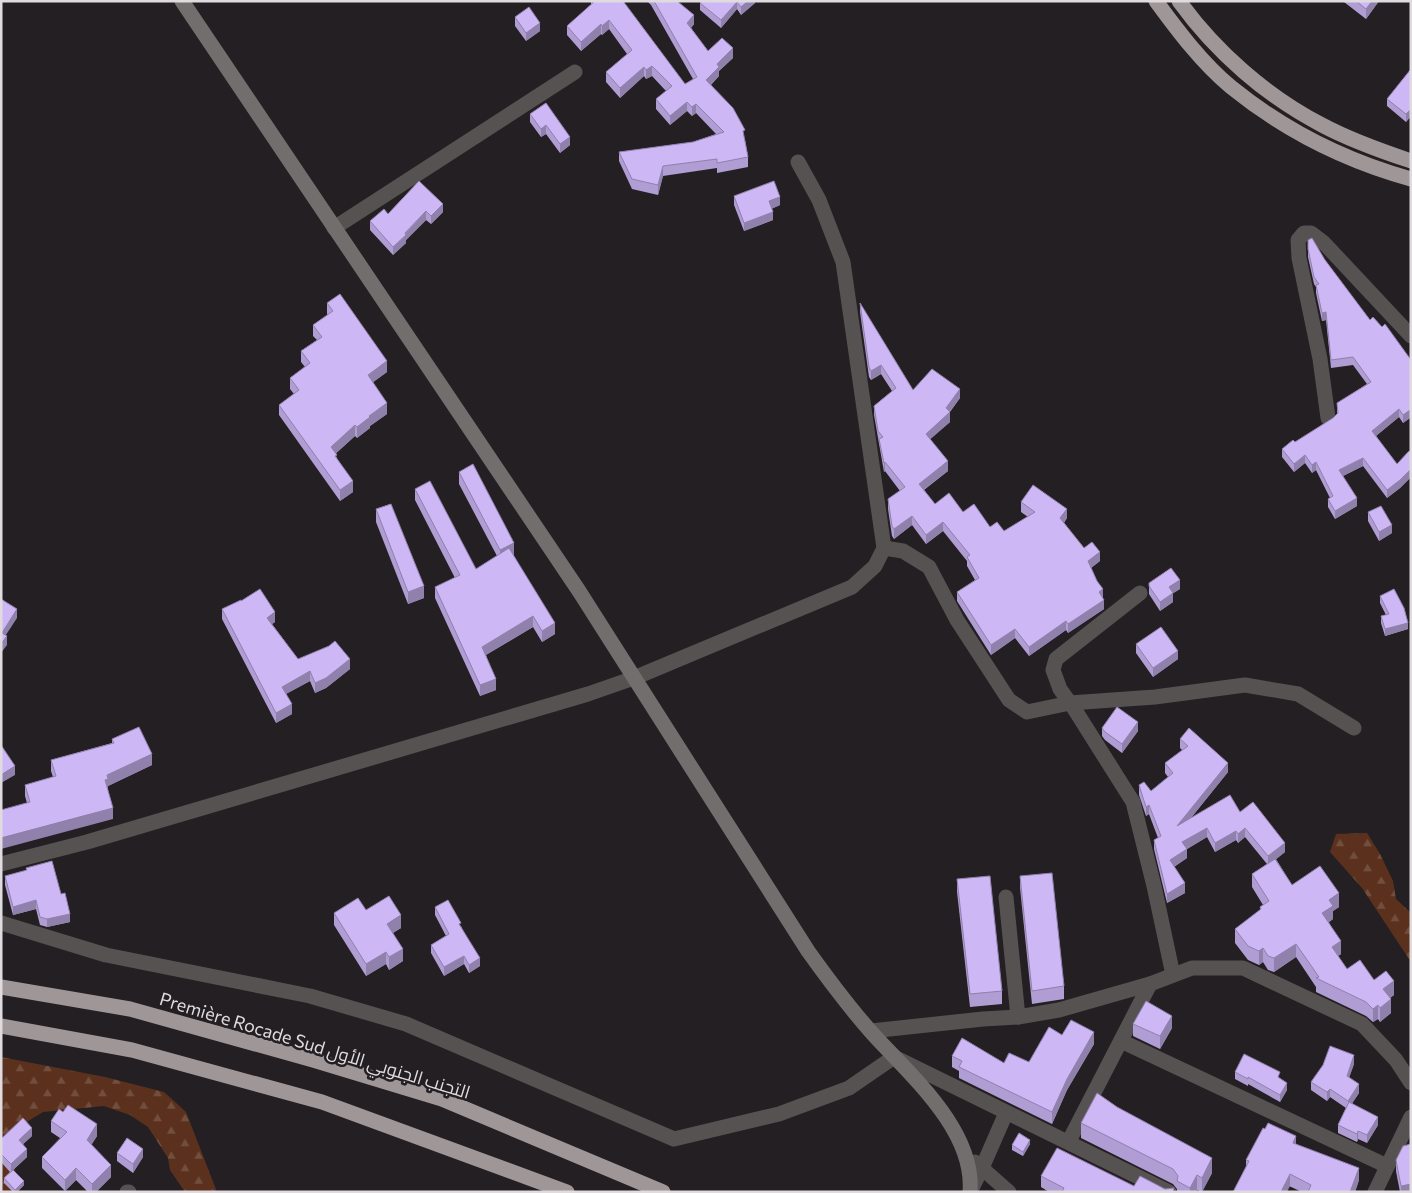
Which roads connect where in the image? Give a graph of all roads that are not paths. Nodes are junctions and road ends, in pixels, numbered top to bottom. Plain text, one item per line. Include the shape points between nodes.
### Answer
1 (182, 1) edge
2 (1156, 1) edge
3 (1178, 1) edge
4 (575, 72) dead end
5 (1411, 161) edge
6 (798, 162) dead end
7 (1411, 180) edge
8 (334, 228) junction
9 (1411, 336) edge
10 (1328, 418) dead end
11 (884, 548) junction
12 (1140, 592) dead end
13 (634, 678) junction
14 (1070, 703) junction
15 (1354, 728) dead end
16 (1, 864) edge
17 (1006, 897) dead end
18 (1, 923) edge
19 (1173, 975) junction
20 (1150, 984) junction
21 (1, 987) edge
22 (1018, 1017) junction
23 (1, 1026) edge
24 (871, 1031) junction
25 (1120, 1041) junction
26 (894, 1056) junction
27 (1411, 1083) edge
28 (1006, 1113) junction
29 (1411, 1117) edge
30 (1069, 1141) junction
31 (963, 1152) junction
32 (1387, 1166) junction
33 (982, 1168) junction
34 (567, 1192) edge
35 (663, 1192) edge
36 (970, 1192) edge
37 (1009, 1192) edge
38 (1169, 1192) edge
39 (1376, 1192) edge

1 - 8 main road
2 - 7 highway via 1198,54 1230,87 1267,114 1306,138
3 - 5 highway via 1227,58 1273,95 1322,126
4 - 8 street
6 - 11 street via 819,200 843,262
8 - 13 main road
9 - 10 street via 1324,243 1311,233 1304,233 1298,240 1299,258 1320,359
11 - 13 street via 875,566 852,587
11 - 14 street via 903,551 929,567 957,620 1009,700 1027,712
12 - 14 street via 1056,659 1053,670
13 - 16 street via 87,842
13 - 24 main road via 808,951
14 - 15 street via 1155,697 1245,685 1298,694
14 - 19 street via 1133,802
17 - 22 street
18 - 26 street via 106,955 310,996 406,1024 674,1139 779,1114 849,1088
19 - 20 street
19 - 27 street via 1192,968 1243,968 1362,1024 1396,1060
20 - 22 street via 1059,1010
20 - 25 street
21 - 35 highway, Première Rocade Sud التجنب الجنوبي الأول via 130,1009 442,1099
22 - 24 street
23 - 34 highway via 132,1050 322,1102
24 - 26 main road
25 - 30 street
25 - 32 street
26 - 28 street
26 - 31 main road via 942,1111
28 - 30 street
28 - 33 street
29 - 32 street
30 - 38 street
31 - 33 street
31 - 36 main road via 970,1172
32 - 39 street
33 - 36 street
33 - 37 street

